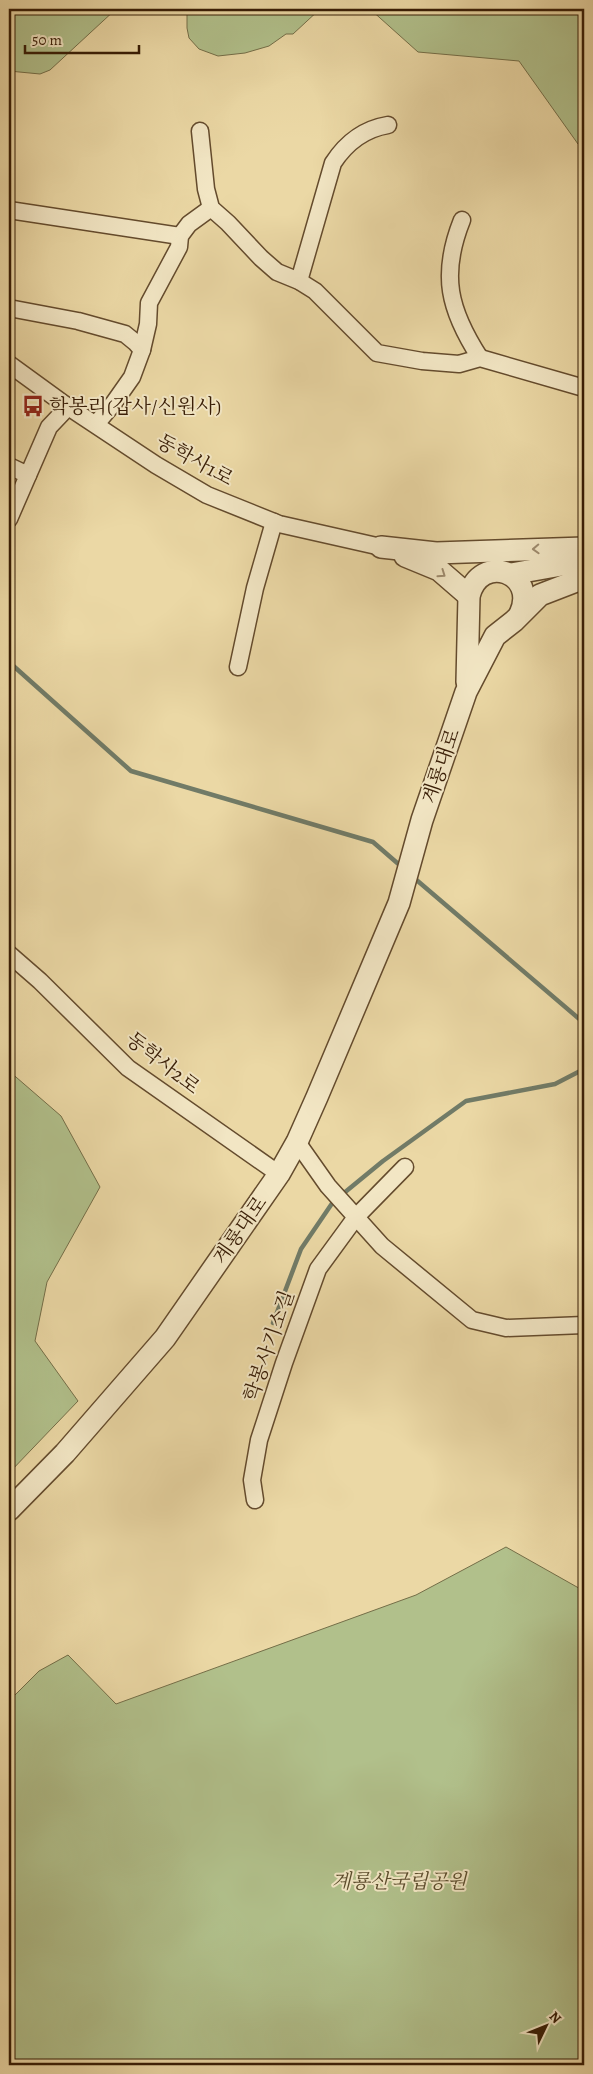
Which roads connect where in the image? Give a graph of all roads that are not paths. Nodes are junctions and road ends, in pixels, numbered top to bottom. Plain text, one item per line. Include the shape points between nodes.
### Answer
1 (388, 125) dead end
2 (200, 131) dead end
3 (211, 208) junction
4 (9, 210) edge
5 (462, 220) dead end
6 (180, 236) junction
7 (299, 281) junction
8 (9, 308) edge
9 (142, 350) junction
10 (480, 358) junction
11 (9, 364) edge
12 (584, 388) edge
13 (68, 407) junction
14 (96, 424) junction
15 (9, 466) edge
16 (28, 475) junction
17 (9, 519) edge
18 (274, 522) junction
19 (381, 547) junction
20 (584, 548) edge
21 (436, 553) junction
22 (584, 562) edge
23 (488, 573) junction
24 (510, 574) junction
25 (584, 578) edge
26 (470, 601) junction
27 (513, 620) junction
28 (238, 667) dead end
29 (466, 692) junction
30 (9, 954) edge
31 (297, 1142) junction
32 (405, 1167) dead end
33 (279, 1174) junction
34 (350, 1212) junction
35 (584, 1325) edge
36 (255, 1500) dead end
37 (9, 1510) edge

1 - 7 street via 360,136 342,149 334,163
2 - 3 street
3 - 6 street via 189,224
3 - 7 street via 260,258 277,272
4 - 6 street
5 - 10 street via 453,242 449,286 456,315
6 - 9 street via 179,247 149,302
7 - 10 street via 315,291 377,353 459,364
8 - 9 street via 125,334
9 - 14 street via 132,378
10 - 12 street
11 - 13 street, 동학사1로
13 - 14 street, 동학사1로
13 - 16 street via 50,427
14 - 18 street, 동학사1로 via 207,495
15 - 16 street
16 - 17 street
18 - 19 street, 동학사1로
18 - 28 street via 255,588
19 - 21 street
19 -> 26 street via 438,570
20 -> 21 street
21 - 23 street via 462,566
22 - 24 street
23 - 24 street via 502,571
23 - 26 street via 472,587
24 - 27 street via 523,588 525,597 524,606
25 - 27 street via 540,595
26 - 27 street via 474,614 488,625 497,627
26 - 29 street
27 - 29 street via 495,636
29 - 31 street, 계룡대로 via 422,820 399,903
30 - 33 street, 동학사2로 via 128,1068
31 - 33 street, 계룡대로
31 - 34 street
32 - 34 street, 학봉사기소길
33 - 37 street, 계룡대로 via 165,1338 65,1453
34 - 35 street via 382,1246 472,1320 506,1328
34 - 36 street, 학봉사기소길 via 318,1269 284,1363 259,1440 252,1480

